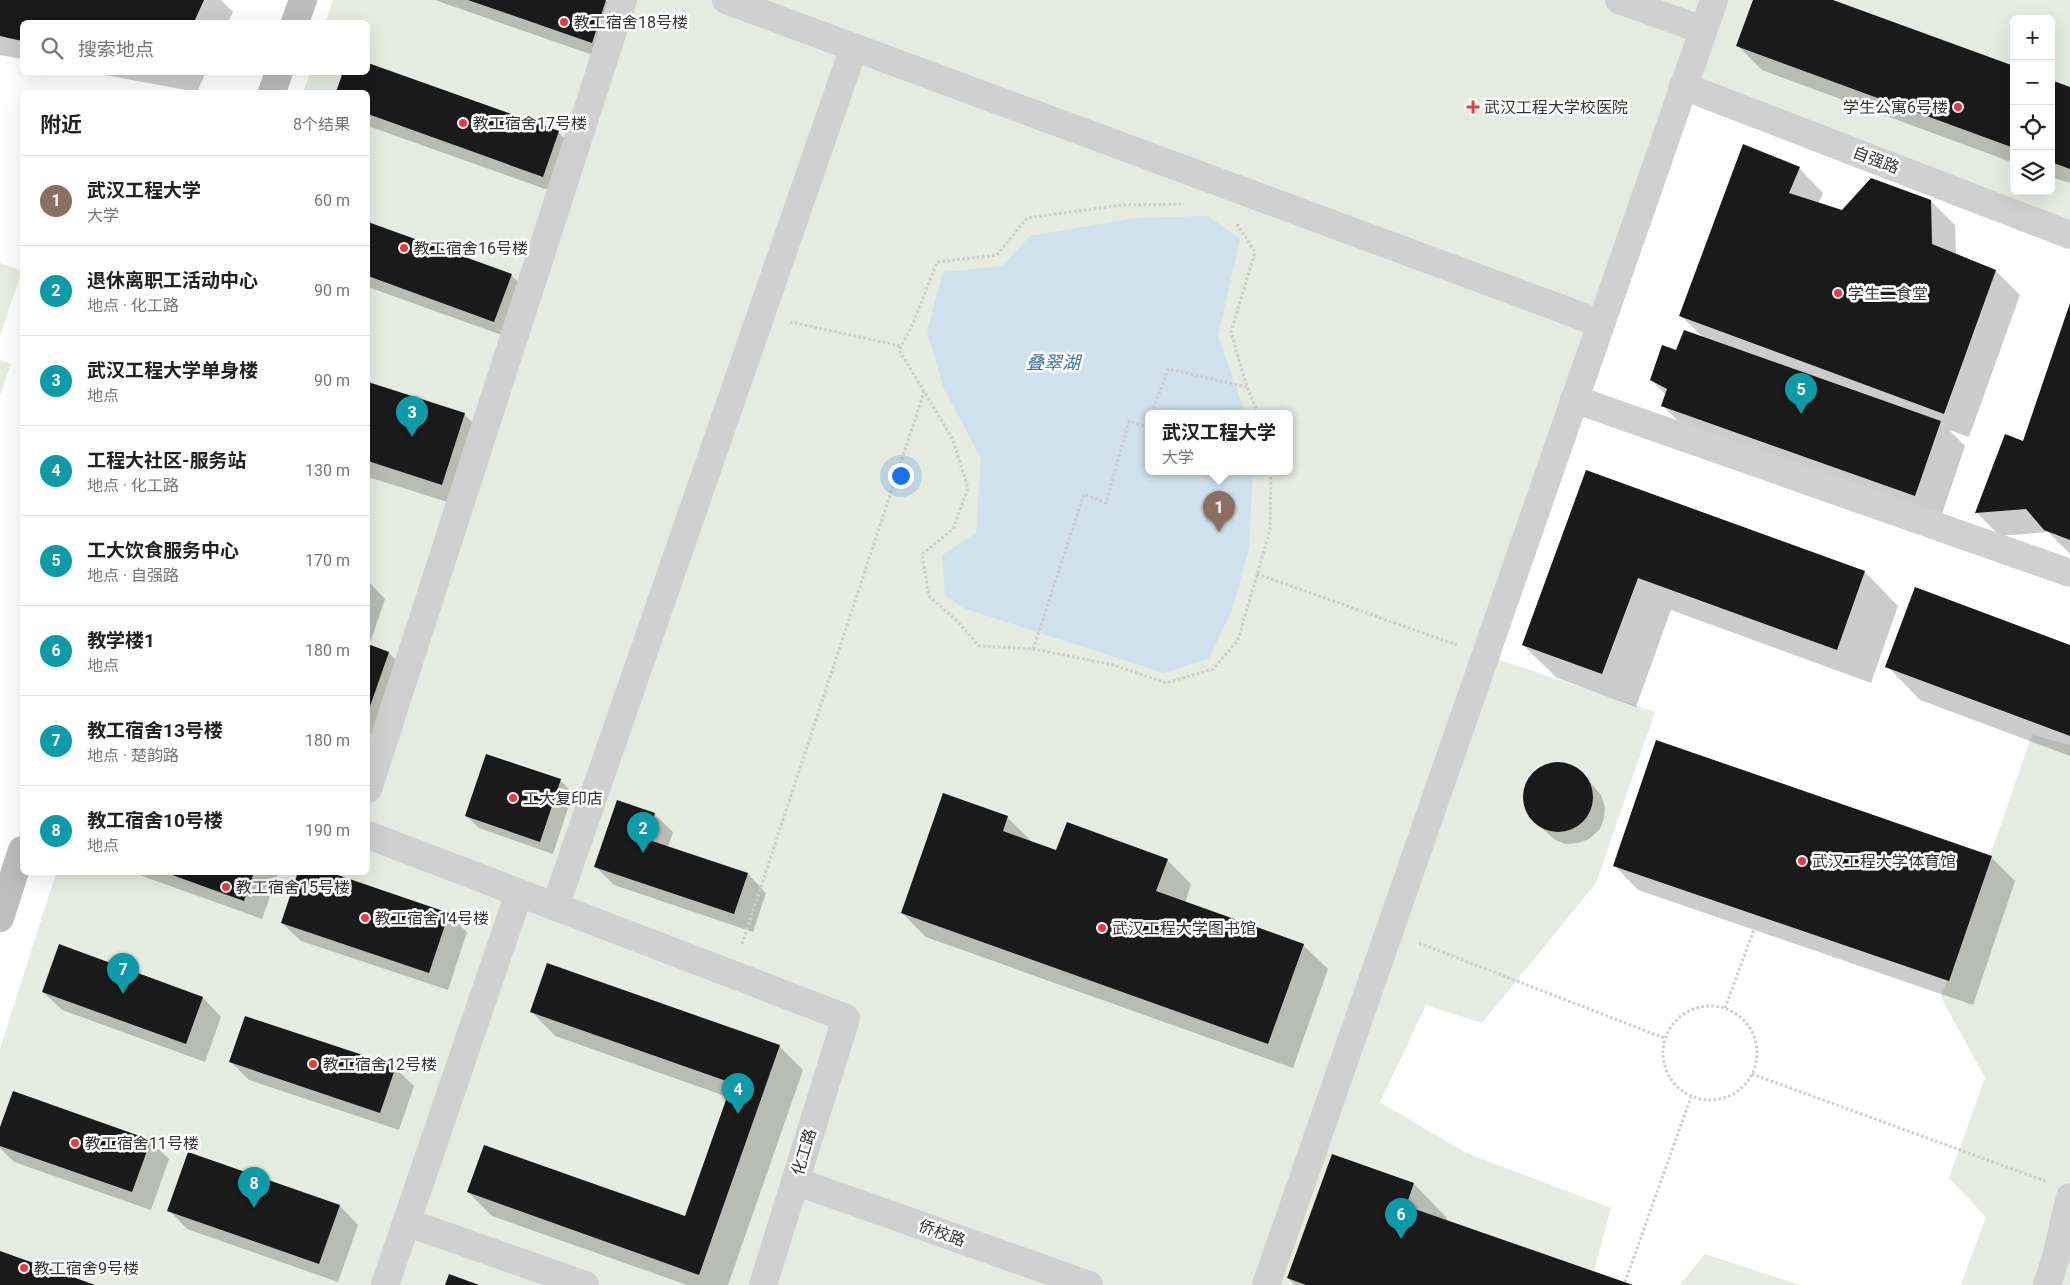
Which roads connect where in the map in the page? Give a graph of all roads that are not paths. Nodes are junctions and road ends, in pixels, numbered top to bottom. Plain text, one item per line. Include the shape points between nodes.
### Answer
1 (303, 0) edge
2 (623, 0) edge
3 (726, 0) edge
4 (1618, 0) edge
5 (1714, 0) edge
6 (296, 20) edge
7 (1703, 30) junction
8 (854, 47) junction
9 (278, 75) edge
10 (1683, 86) junction
11 (273, 90) edge
12 (2070, 235) edge
13 (1600, 323) junction
14 (1574, 398) junction
15 (2070, 573) edge
16 (370, 782) edge
17 (370, 836) edge
18 (20, 856) edge
19 (519, 893) junction
20 (555, 906) junction
21 (0, 918) edge
22 (795, 1180) junction
23 (2061, 1190) edge
24 (406, 1222) junction
25 (385, 1285) edge
26 (585, 1285) edge
27 (763, 1285) edge
28 (1089, 1285) edge
29 (1266, 1285) edge
30 (2047, 1285) edge

1 - 6 street
2 - 16 street
3 - 8 street
4 - 7 street
5 - 7 street
7 - 10 street
8 - 13 street
8 - 20 street
9 - 11 street
10 - 12 street, 自强路
10 - 13 street
13 - 14 street
14 - 15 street
14 - 29 street
17 - 19 street
18 - 21 street
19 - 20 street
19 - 24 street
20 - 22 street, 化工路 via 846,1018
22 - 27 street, 化工路
22 - 28 street, 侨校路
23 - 30 street via 2056,1257
24 - 25 street
24 - 26 street

